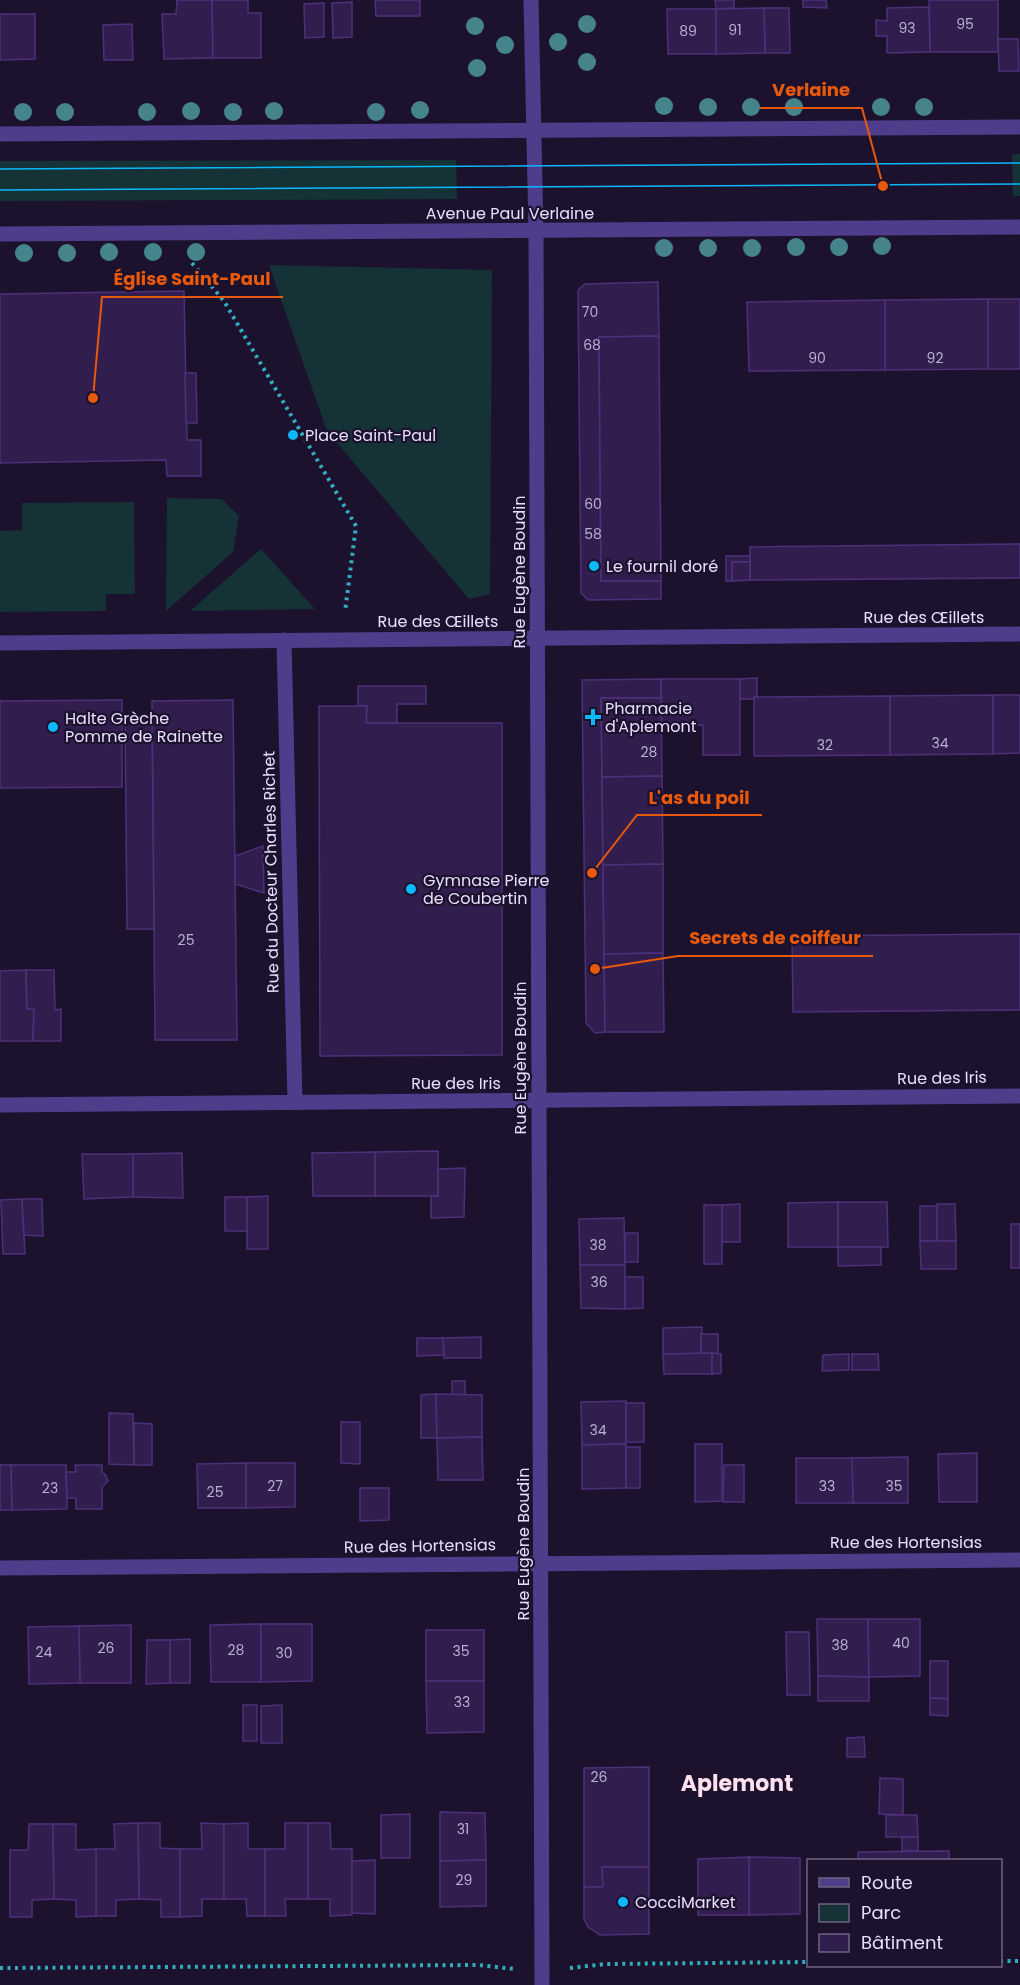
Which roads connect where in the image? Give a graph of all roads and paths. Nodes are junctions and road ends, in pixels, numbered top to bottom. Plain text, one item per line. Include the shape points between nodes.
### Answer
1 (531, 0) edge
2 (1020, 127) edge
3 (533, 130) junction
4 (0, 134) edge
5 (1020, 227) edge
6 (536, 231) junction
7 (167, 233) junction
8 (0, 234) edge
9 (1020, 634) edge
10 (537, 638) junction
11 (284, 640) junction
12 (341, 640) junction
13 (0, 643) edge
14 (1020, 1095) edge
15 (538, 1100) junction
16 (295, 1102) junction
17 (0, 1105) edge
18 (1020, 1560) edge
19 (541, 1563) junction
20 (0, 1568) edge
21 (1002, 1961) edge
22 (1020, 1961) edge
23 (807, 1962) edge
24 (0, 1968) edge
25 (543, 1978) edge

1 - 3 street, Rue Eugène Boudin
2 - 3 street
3 - 4 street
3 - 6 street, Rue Eugène Boudin
5 - 6 street, Avenue Paul Verlaine
6 - 7 street, Avenue Paul Verlaine
6 - 10 street, Rue Eugène Boudin
7 - 8 street, Avenue Paul Verlaine
7 - 12 path via 224,301 356,526
9 - 10 street, Rue des Œillets
10 - 12 street, Rue des Œillets
10 - 15 street, Rue Eugène Boudin
11 - 12 street, Rue des Œillets
11 - 13 street, Rue des Œillets
11 - 16 street, Rue du Docteur Charles Richet
14 - 15 street, Rue des Iris
15 - 16 street, Rue des Iris
15 - 19 street, Rue Eugène Boudin
16 - 17 street, Rue des Iris
18 - 19 street, Rue des Hortensias
19 - 20 street, Rue des Hortensias
19 - 25 street, Rue Eugène Boudin
21 - 22 path
23 - 25 path via 606,1964
24 - 25 path via 478,1965

